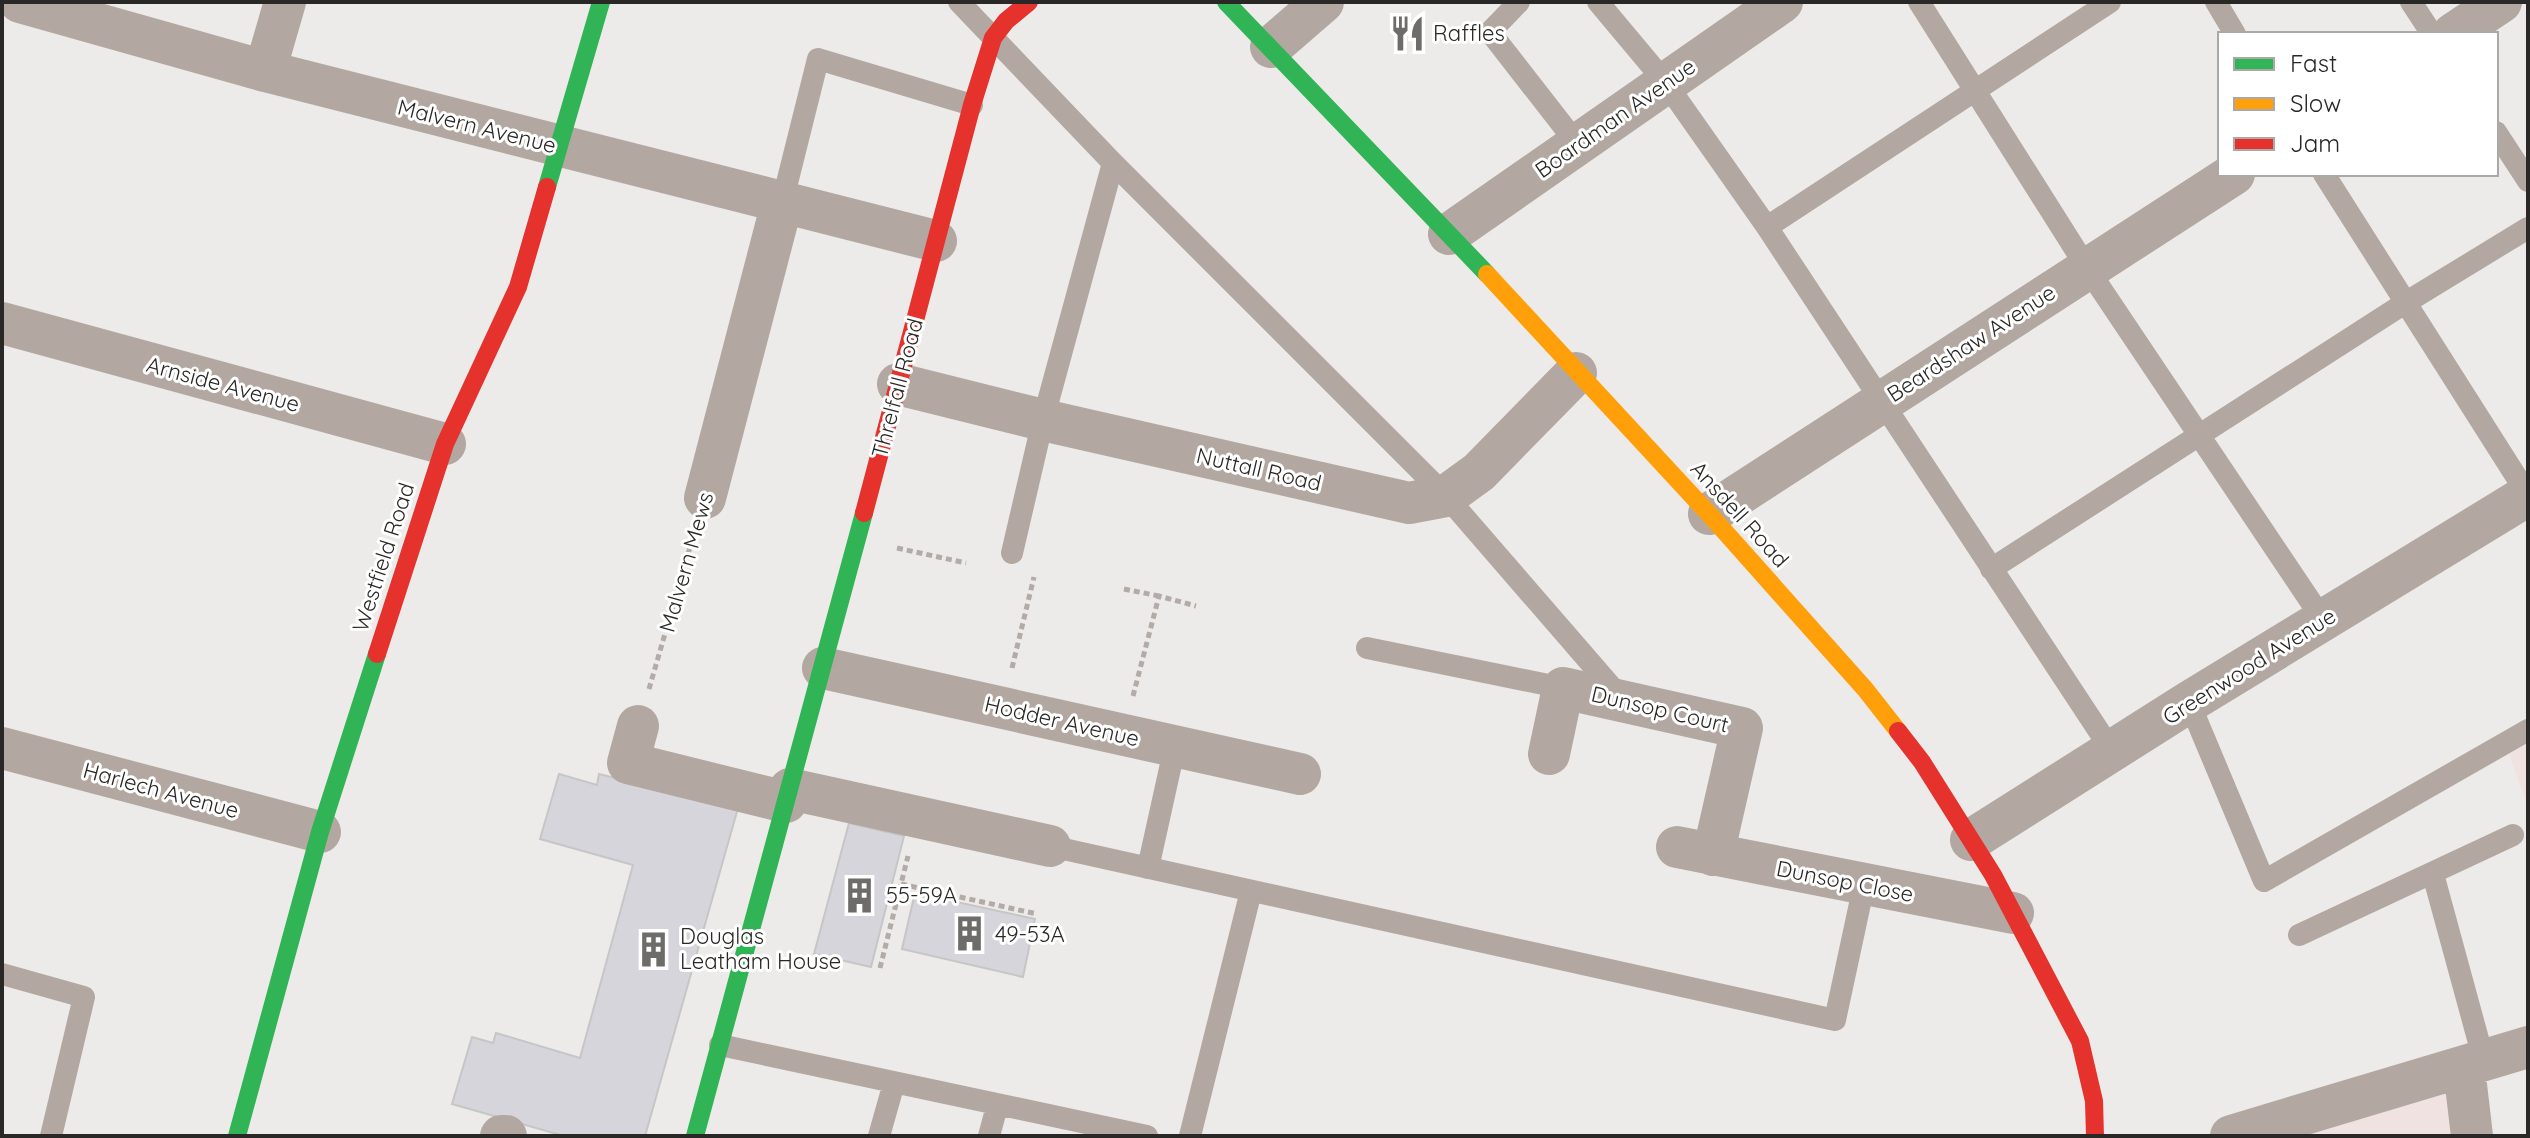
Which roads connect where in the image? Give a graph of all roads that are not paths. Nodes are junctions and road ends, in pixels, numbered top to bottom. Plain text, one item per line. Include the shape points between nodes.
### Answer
1 (20, 2) edge
2 (285, 2) edge
3 (601, 2) edge
4 (959, 2) edge
5 (1029, 2) edge
6 (1226, 2) edge
7 (1323, 2) edge
8 (1519, 2) edge
9 (1598, 2) edge
10 (1782, 2) edge
11 (1919, 2) edge
12 (2110, 2) edge
13 (2216, 2) edge
14 (2411, 2) edge
15 (2501, 2) edge
16 (2234, 32) edge
17 (2431, 32) edge
18 (2456, 32) edge
19 (993, 38) junction
20 (1271, 47) junction
21 (265, 71) junction
22 (1665, 82) junction
23 (1975, 91) junction
24 (972, 105) junction
25 (2498, 135) edge
26 (1578, 145) junction
27 (559, 148) junction
28 (1113, 163) junction
29 (2231, 176) edge
30 (2325, 176) edge
31 (2528, 181) edge
32 (782, 203) junction
33 (1767, 227) junction
34 (2528, 228) edge
35 (1449, 234) junction
36 (936, 241) junction
37 (2087, 268) junction
38 (2405, 303) junction
39 (2, 323) edge
40 (1576, 373) junction
41 (898, 384) junction
42 (1881, 401) junction
43 (1043, 420) junction
44 (2198, 434) junction
45 (445, 444) junction
46 (2528, 495) edge
47 (1446, 496) junction
48 (705, 498) road end
49 (1709, 514) junction
50 (1012, 553) dead end
51 (1991, 569) junction
52 (2323, 620) junction
53 (1367, 648) dead end
54 (823, 668) junction
55 (1563, 688) junction
56 (1625, 702) junction
57 (2189, 702) junction
58 (638, 726) road end
59 (2528, 730) edge
60 (1175, 746) junction
61 (2, 748) edge
62 (2112, 751) junction
63 (1549, 754) dead end
64 (1300, 774) dead end
65 (788, 795) junction
66 (320, 832) junction
67 (2513, 835) dead end
68 (1971, 840) junction
69 (1050, 846) joint
70 (1695, 851) joint
71 (1148, 868) junction
72 (2433, 874) junction
73 (1864, 885) junction
74 (1251, 891) junction
75 (2013, 913) junction
76 (2299, 935) dead end
77 (2, 974) edge
78 (720, 1045) junction
79 (2528, 1047) edge
80 (2474, 1064) junction
81 (894, 1083) junction
82 (997, 1106) junction
83 (2290, 1128) edge
84 (51, 1136) edge
85 (237, 1136) edge
86 (695, 1136) edge
87 (879, 1136) edge
88 (989, 1136) edge
89 (1147, 1136) edge
90 (1190, 1136) edge
91 (2095, 1136) edge
92 (2231, 1136) edge
93 (2472, 1136) edge

1 - 21 street, Malvern Avenue
2 - 21 street
3 - 27 street, Westfield Road
4 - 19 lane
5 - 19 street, Threlfall Road
6 - 20 street, Ansdell Road
7 - 20 street
8 - 26 lane via 1490,32
9 - 22 lane
10 - 22 street, Boardman Avenue
11 - 23 lane
12 - 23 lane
13 - 16 lane
14 - 17 lane
15 - 18 street
19 - 24 street, Threlfall Road
19 - 28 lane
20 - 35 street, Ansdell Road
21 - 27 street, Malvern Avenue
22 - 26 street, Boardman Avenue
22 - 33 lane
23 - 33 lane
23 - 37 lane
24 - 32 lane via 818,59
24 - 36 street, Threlfall Road
25 - 31 lane
26 - 35 street, Boardman Avenue
27 - 32 street, Malvern Avenue
27 - 45 street, Westfield Road via 518,287
28 - 43 lane
28 - 47 lane
29 - 37 street, Beardshaw Avenue
30 - 38 lane
32 - 36 street, Malvern Avenue
32 - 48 street, Malvern Mews
33 - 42 lane
34 - 38 lane
35 - 40 street, Ansdell Road
36 - 41 street, Threlfall Road
37 - 42 street, Beardshaw Avenue
37 - 44 lane
38 - 44 lane
38 - 46 lane
39 - 45 street, Arnside Avenue
40 - 47 street, Nuttall Road via 1479,472
40 - 49 street, Ansdell Road
41 - 43 street, Nuttall Road
41 - 54 street, Threlfall Road
42 - 49 street, Beardshaw Avenue
42 - 51 lane
43 - 47 street, Nuttall Road via 1409,503
43 - 50 lane
44 - 51 lane
44 - 52 lane
45 - 66 street, Westfield Road
46 - 52 street, Greenwood Avenue
47 - 56 lane
49 - 68 street, Ansdell Road via 1865,689 1922,762
51 - 62 lane
52 - 57 street, Greenwood Avenue
53 - 55 lane
54 - 60 street, Hodder Avenue
54 - 65 street, Threlfall Road
55 - 56 street, Dunsop Court
55 - 63 street, Dunsop Court
56 - 70 street, Dunsop Court via 1742,728
57 - 59 lane via 2264,881
57 - 62 street, Greenwood Avenue
58 - 65 street via 628,763
60 - 64 street, Hodder Avenue
60 - 71 lane
61 - 66 street, Harlech Avenue
62 - 68 street, Greenwood Avenue
65 - 69 street via 918,816
65 - 78 street, Threlfall Road
66 - 85 street, Westfield Road
67 - 72 lane
68 - 75 street, Ansdell Road
69 - 71 lane
70 - 73 street, Dunsop Close
71 - 74 lane
72 - 76 lane
72 - 80 lane
73 - 74 lane via 1835,1020
73 - 75 street, Dunsop Close
74 - 90 lane
75 - 91 street, Ansdell Road via 2080,1041 2094,1101
77 - 84 lane via 84,997
78 - 81 lane
78 - 86 street, Threlfall Road
79 - 80 street
80 - 83 street
80 - 93 street
81 - 82 lane
81 - 87 lane
82 - 88 lane
82 - 89 lane
83 - 92 street

